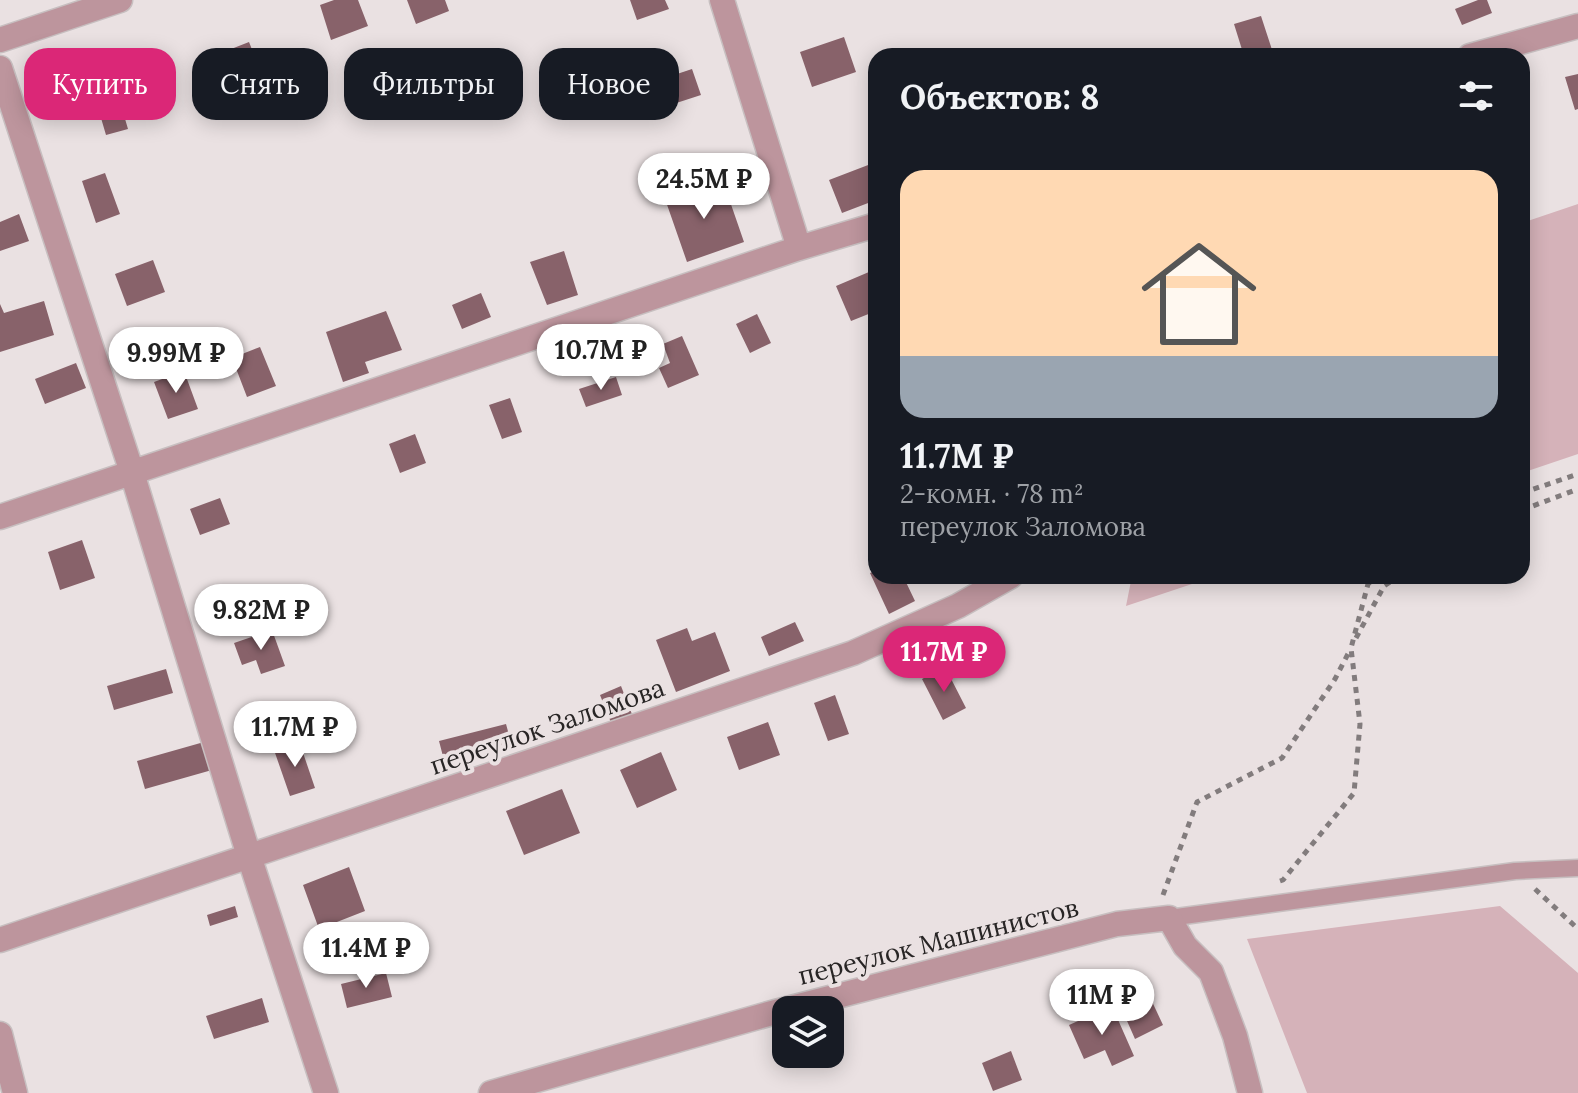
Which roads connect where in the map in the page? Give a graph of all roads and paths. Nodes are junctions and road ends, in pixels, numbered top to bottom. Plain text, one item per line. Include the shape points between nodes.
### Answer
1 (120, 0) edge
2 (722, 0) edge
3 (1578, 26) edge
4 (0, 40) edge
5 (1499, 48) edge
6 (0, 68) edge
7 (868, 227) edge
8 (799, 248) junction
9 (131, 472) junction
10 (1578, 474) edge
11 (1578, 489) edge
12 (1530, 490) edge
13 (1530, 507) edge
14 (0, 517) edge
15 (997, 584) edge
16 (1368, 584) edge
17 (1387, 584) edge
18 (1351, 648) junction
19 (249, 856) junction
20 (1578, 868) edge
21 (1515, 871) junction
22 (1269, 884) dead end
23 (1162, 918) junction
24 (1578, 929) edge
25 (0, 940) edge
26 (0, 1034) edge
27 (15, 1093) edge
28 (326, 1093) edge
29 (491, 1093) edge
30 (1250, 1093) edge

1 - 4 street
2 - 8 street
3 - 5 street
6 - 9 street
7 - 8 street
8 - 9 street
9 - 14 street
9 - 19 street
10 - 12 path
11 - 13 path
15 - 19 street, переулок Заломова via 853,653
16 - 18 path
17 - 18 path
18 - 22 path via 1360,724 1354,793 1283,880
18 - 23 path via 1282,758 1197,802
19 - 25 street, переулок Заломова
19 - 28 street
20 - 21 lane
21 - 23 lane
21 - 24 path
23 - 29 street, переулок Машинистов via 1117,924 779,1011
23 - 30 street via 1211,972
26 - 27 street

